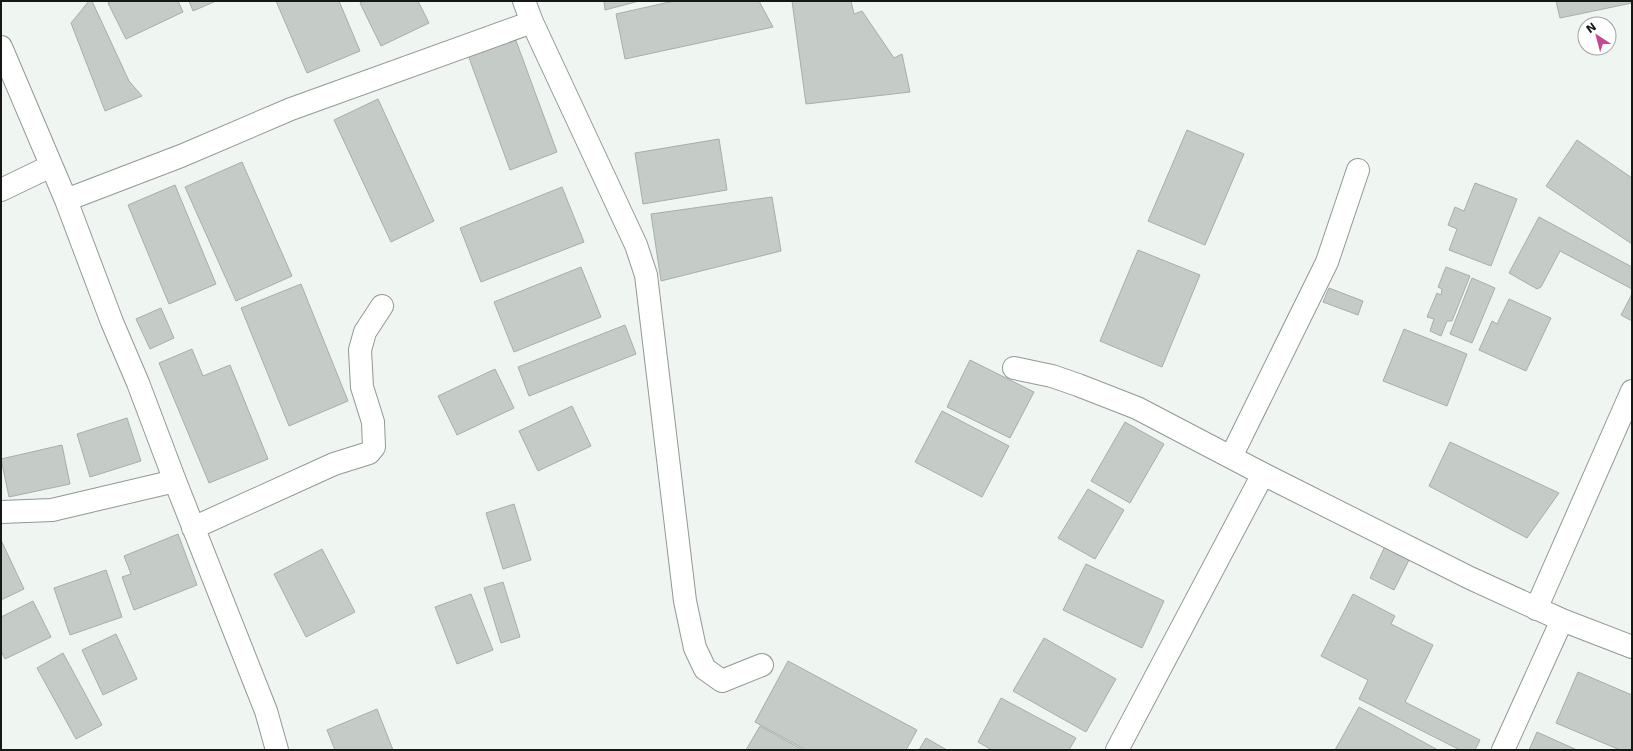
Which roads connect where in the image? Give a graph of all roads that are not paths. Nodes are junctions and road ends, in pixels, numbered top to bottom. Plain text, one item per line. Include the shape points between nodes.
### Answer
1 (524, 1) edge
2 (532, 22) junction
3 (1, 47) edge
4 (51, 166) junction
5 (1358, 170) dead end
6 (1, 190) edge
7 (66, 200) junction
8 (382, 306) dead end
9 (1014, 368) dead end
10 (1632, 391) edge
11 (1231, 457) junction
12 (1262, 474) junction
13 (175, 481) junction
14 (1, 512) edge
15 (193, 528) junction
16 (1536, 609) junction
17 (1562, 620) junction
18 (1632, 647) edge
19 (762, 665) dead end
20 (277, 750) edge
21 (1117, 750) edge
22 (1503, 750) edge

1 - 2 street
2 - 7 street via 291,109 181,156
2 - 19 street via 636,245 646,275 685,602 696,648 705,669 722,681
3 - 4 street
4 - 6 street
4 - 7 street
5 - 11 street via 1328,262
7 - 13 street
8 - 15 street via 365,332 360,350 362,387 373,422 374,447 369,453 334,464
9 - 11 street via 1052,376 1137,408
10 - 16 street
11 - 12 street
12 - 16 street
12 - 21 street
13 - 14 street via 52,510
13 - 15 street
15 - 20 street via 266,711
16 - 17 street
17 - 18 street
17 - 22 street

